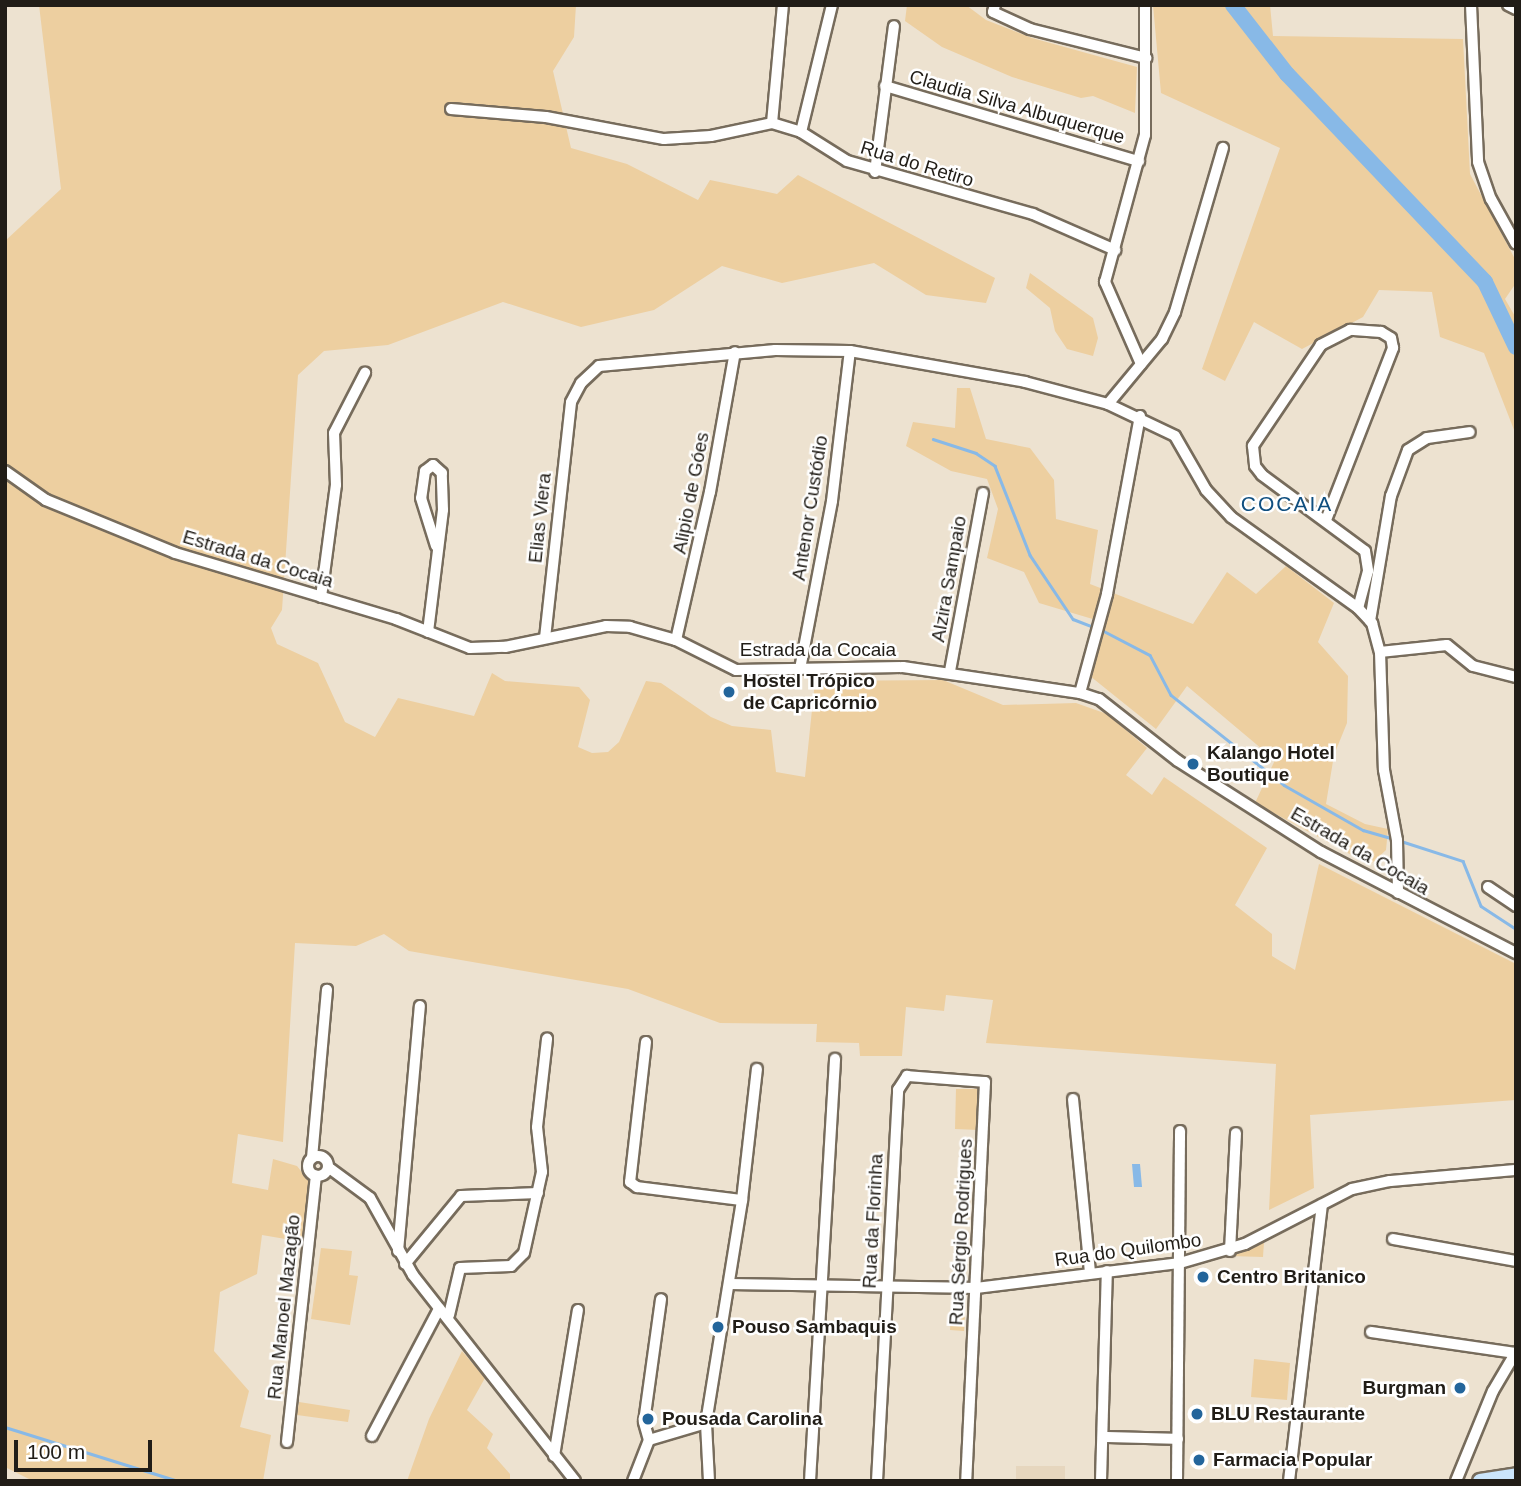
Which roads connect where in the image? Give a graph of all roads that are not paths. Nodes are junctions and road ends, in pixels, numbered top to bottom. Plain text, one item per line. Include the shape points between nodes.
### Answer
1 (783, 5) edge
2 (832, 5) edge
3 (981, 5) edge
4 (1145, 5) edge
5 (1471, 5) edge
6 (1508, 5) edge
7 (994, 9) edge
8 (1516, 9) edge
9 (894, 26) dead end
10 (1146, 58) junction
11 (885, 86) junction
12 (452, 109) dead end
13 (772, 123) junction
14 (801, 132) junction
15 (1223, 148) dead end
16 (1139, 161) junction
17 (875, 172) junction
18 (1516, 244) edge
19 (1115, 250) junction
20 (850, 351) junction
21 (735, 352) junction
22 (1141, 364) junction
23 (365, 373) dead end
24 (1108, 404) junction
25 (1140, 416) junction
26 (1470, 432) dead end
27 (5, 471) edge
28 (983, 493) dead end
29 (1326, 520) junction
30 (436, 546) junction
31 (321, 597) junction
32 (1358, 608) junction
33 (1370, 621) junction
34 (428, 632) junction
35 (545, 638) junction
36 (676, 640) junction
37 (1380, 652) junction
38 (800, 669) junction
39 (950, 671) junction
40 (1516, 677) edge
41 (1080, 693) junction
42 (1488, 887) dead end
43 (1398, 893) junction
44 (1516, 906) edge
45 (1516, 953) edge
46 (327, 990) dead end
47 (420, 1006) dead end
48 (547, 1039) dead end
49 (646, 1042) dead end
50 (835, 1059) dead end
51 (757, 1069) dead end
52 (898, 1090) joint
53 (1073, 1099) dead end
54 (1180, 1131) dead end
55 (1236, 1133) dead end
56 (312, 1158) junction
57 (328, 1167) junction
58 (1516, 1171) edge
59 (316, 1176) junction
60 (538, 1193) junction
61 (742, 1200) junction
62 (1322, 1205) junction
63 (1394, 1240) dead end
64 (398, 1251) junction
65 (1230, 1251) junction
66 (1515, 1257) edge
67 (1180, 1263) junction
68 (405, 1264) junction
69 (1107, 1271) junction
70 (1090, 1273) junction
71 (729, 1284) junction
72 (823, 1287) junction
73 (887, 1287) junction
74 (976, 1288) junction
75 (661, 1299) dead end
76 (439, 1308) junction
77 (578, 1310) dead end
78 (449, 1315) junction
79 (1371, 1332) dead end
80 (1515, 1352) edge
81 (706, 1423) junction
82 (372, 1436) dead end
83 (1103, 1437) junction
84 (1178, 1439) junction
85 (649, 1440) junction
86 (287, 1442) dead end
87 (554, 1456) junction
88 (1516, 1475) edge
89 (575, 1481) edge
90 (633, 1481) edge
91 (709, 1481) edge
92 (810, 1481) edge
93 (877, 1481) edge
94 (966, 1481) edge
95 (1101, 1481) edge
96 (1177, 1481) edge
97 (1289, 1481) edge
98 (1456, 1481) edge
99 (1479, 1481) edge

1 - 13 street
2 - 14 street
3 - 7 street
4 - 10 street
5 - 18 street via 1478,162 1491,199
6 - 8 street
7 - 10 street via 1030,29
9 - 11 street
10 - 16 street via 1147,121
11 - 16 street, Claudia Silva Albuquerque
11 - 17 street
12 - 13 street, Rua do Retiro via 546,117 664,139 711,136
13 - 14 street, Rua do Retiro
14 - 17 street, Rua do Retiro via 846,161
15 - 22 street via 1175,312 1162,340
16 - 19 street
17 - 19 street, Rua do Retiro via 1033,214
19 - 22 street via 1105,290 1130,333
20 - 21 street
20 - 24 street via 1025,382
20 - 38 street, Antenor Custódio via 832,501
21 - 35 street via 609,363 591,372 571,402
21 - 36 street, Alipio de Góes via 710,492
22 - 24 street
23 - 31 street via 334,433 336,485
24 - 25 street
25 - 32 street via 1175,436 1206,489 1231,517
25 - 41 street via 1121,522
26 - 33 street via 1427,438 1408,450 1391,496
27 - 31 street, Estrada da Cocaia via 46,500 137,538
28 - 39 street, Alzira Sampaio
29 - 29 street via 1262,475 1255,466 1253,446 1321,345 1350,330 1381,332 1391,338 1393,348
29 - 32 street via 1365,551 1368,572
30 - 30 street via 444,482 438,466 433,465 425,471 421,498
30 - 34 street
31 - 34 street, Estrada da Cocaia
32 - 33 street
33 - 37 street
34 - 35 street, Estrada da Cocaia via 485,649
35 - 36 street, Estrada da Cocaia via 606,626
36 - 38 street, Estrada da Cocaia via 736,670
37 - 40 street via 1447,645 1473,666
37 - 43 street via 1384,770 1396,840
38 - 39 street, Estrada da Cocaia
39 - 41 street, Estrada da Cocaia
41 - 43 street, Estrada da Cocaia via 1099,699 1178,761 1321,852
42 - 44 street
43 - 45 street, Estrada da Cocaia
46 - 56 street
47 - 64 street
48 - 60 street via 537,1127 542,1172
49 - 61 street via 628,1176 632,1185
50 - 72 street
51 - 61 street
52 - 73 street, Rua da Florinha
52 - 74 street, Rua Sérgio Rodrigues via 907,1076 985,1082
53 - 70 street
54 - 67 street
55 - 65 street
56 - 57 street via 323,1158
56 - 59 street, Rua Manoel Mazagão via 309,1170
57 - 59 street
57 - 64 street via 370,1198
58 - 62 street, Rua do Quilombo via 1390,1181 1352,1189
59 - 86 street, Rua Manoel Mazagão
60 - 68 street via 461,1196
60 - 78 street via 521,1259 511,1266 460,1268
61 - 71 street
62 - 65 street, Rua do Quilombo
62 - 97 street
63 - 66 street
64 - 68 street
65 - 67 street, Rua do Quilombo
67 - 69 street, Rua do Quilombo
67 - 84 street
68 - 76 street
69 - 70 street, Rua do Quilombo
69 - 83 street
70 - 74 street, Rua do Quilombo
71 - 72 street, Rua do Quilombo
71 - 81 street
72 - 73 street, Rua do Quilombo
72 - 92 street
73 - 74 street, Rua do Quilombo
73 - 93 street, Rua da Florinha
74 - 94 street, Rua Sérgio Rodrigues
75 - 85 street via 644,1422
76 - 78 street
76 - 82 street
77 - 87 street
78 - 87 street
79 - 80 street
80 - 98 street via 1493,1391
81 - 85 street
81 - 91 street
83 - 84 street
83 - 95 street
84 - 96 street
85 - 90 street
87 - 89 street
88 - 99 main road

